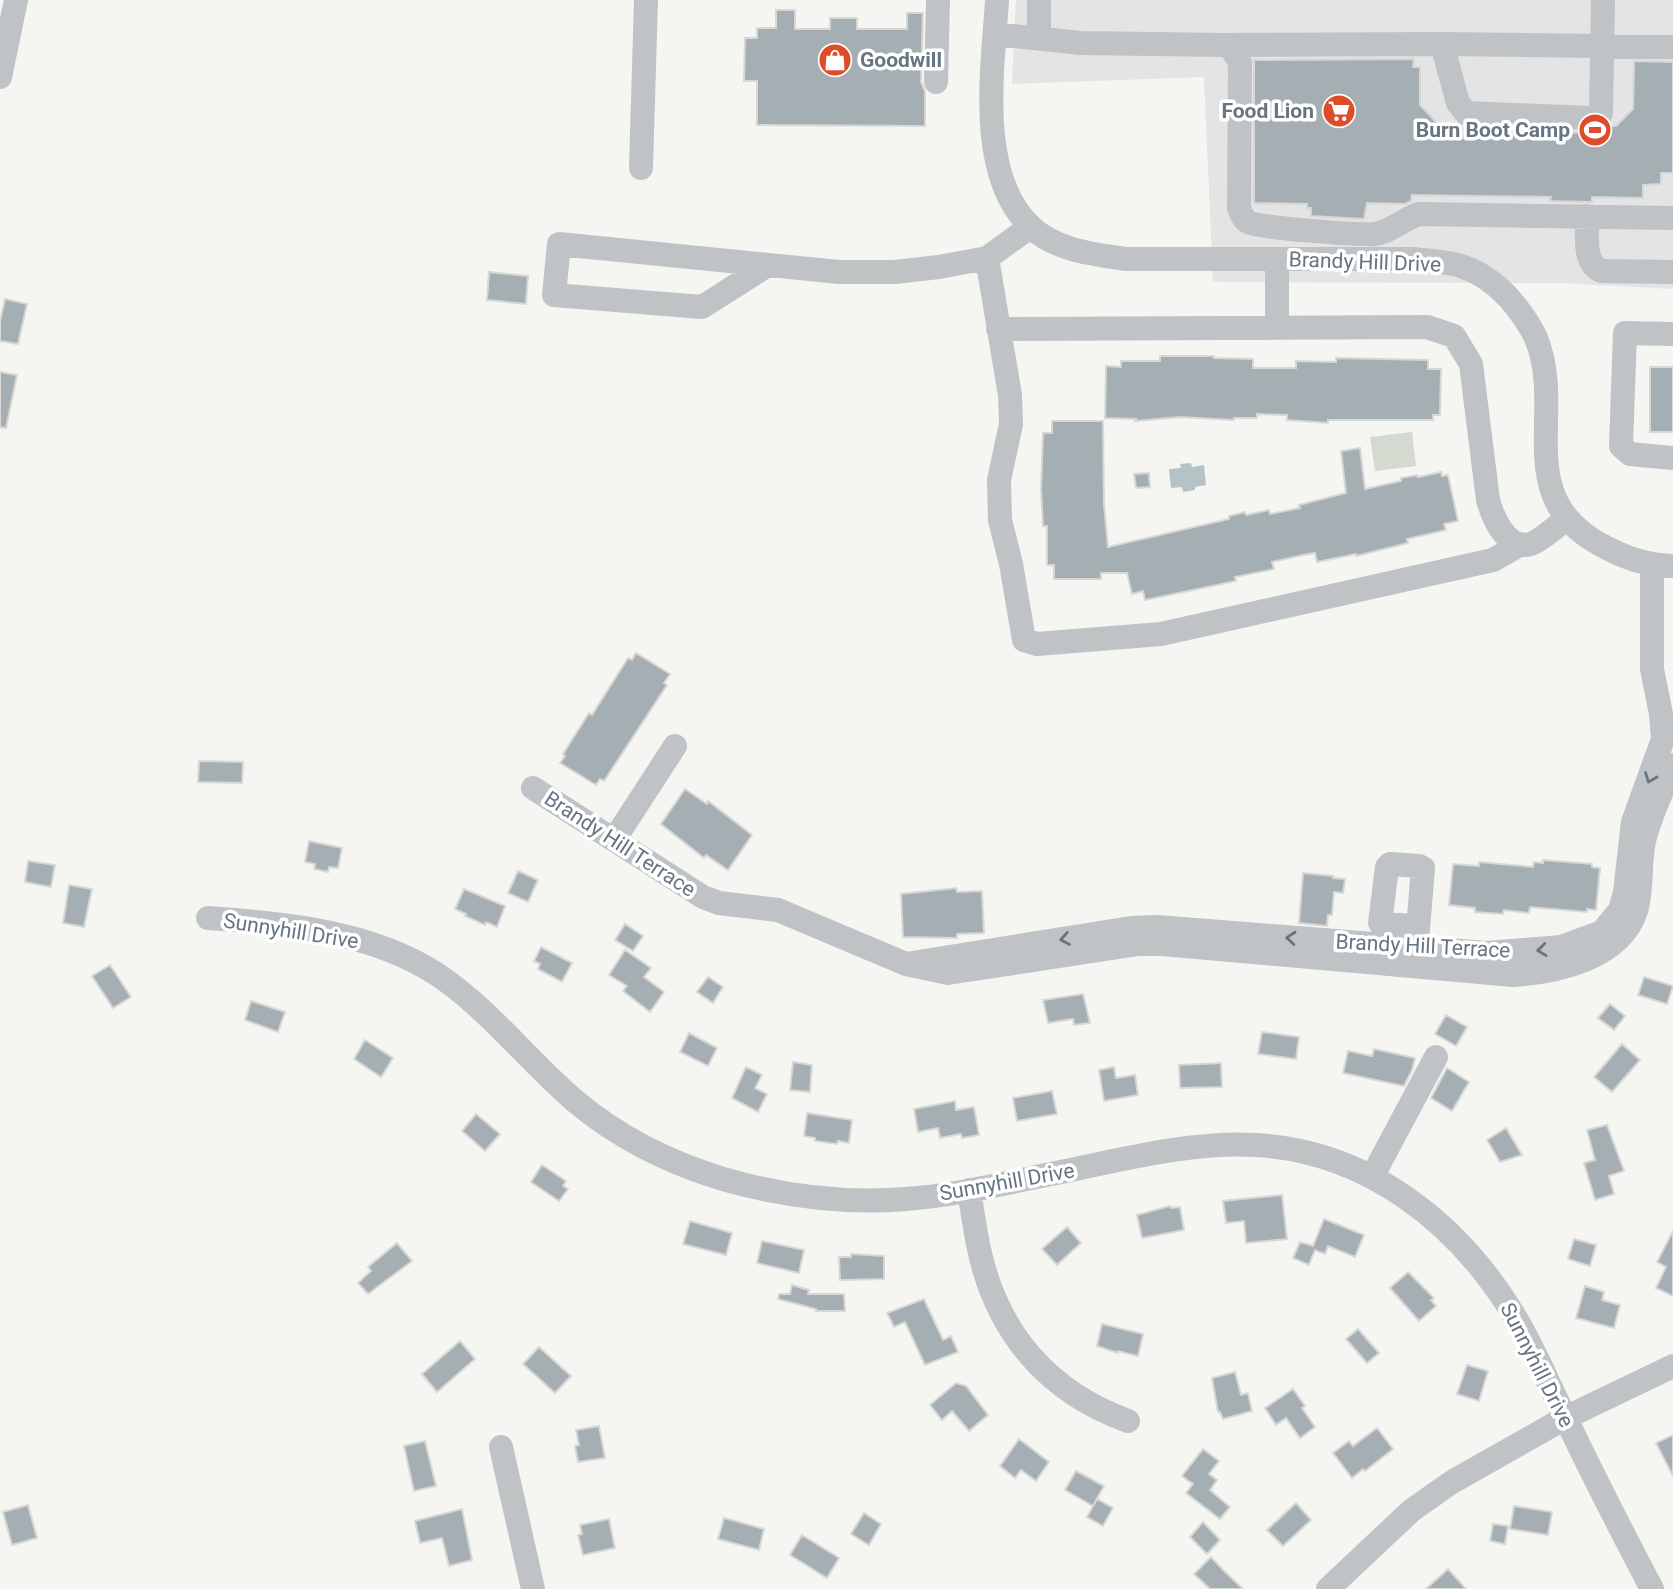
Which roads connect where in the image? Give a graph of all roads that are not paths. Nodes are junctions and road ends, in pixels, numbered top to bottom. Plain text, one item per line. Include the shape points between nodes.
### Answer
1 (16, 0) edge
2 (646, 0) edge
3 (938, 0) edge
4 (997, 0) edge
5 (1039, 0) edge
6 (1603, 0) edge
7 (995, 34) junction
8 (1039, 38) junction
9 (1442, 44) junction
10 (1224, 45) junction
11 (1602, 47) junction
12 (1673, 47) edge
13 (0, 77) edge
14 (936, 82) dead end
15 (641, 168) dead end
16 (1587, 216) junction
17 (1673, 218) edge
18 (1030, 227) junction
19 (987, 258) junction
20 (1277, 259) junction
21 (768, 265) junction
22 (1673, 272) edge
23 (1277, 328) junction
24 (998, 329) junction
25 (1673, 334) edge
26 (1673, 458) edge
27 (1567, 518) junction
28 (1521, 544) junction
29 (1664, 566) edge
30 (1673, 691) edge
31 (675, 746) dead end
32 (1673, 765) edge
33 (533, 788) dead end
34 (614, 839) junction
35 (208, 918) dead end
36 (1417, 947) junction
37 (1436, 1057) dead end
38 (1372, 1177) junction
39 (969, 1190) junction
40 (1673, 1366) edge
41 (1565, 1418) junction
42 (1128, 1421) dead end
43 (501, 1447) dead end
44 (533, 1589) edge
45 (1328, 1589) edge
46 (1652, 1589) edge

1 - 13 street
2 - 15 street
3 - 14 street
4 - 7 street
5 - 8 street
6 - 11 street
7 - 8 street
7 - 18 street via 995,152 1003,185
8 - 10 street
9 - 10 street
9 - 11 street
9 - 11 street via 1458,103 1466,113 1590,118 1601,113
10 - 16 street via 1240,62 1239,208 1248,222 1375,234 1419,215
11 - 12 street
16 - 17 street
16 - 22 street via 1592,267
18 - 19 street
18 - 20 street, Brandy Hill Drive via 1083,252 1125,259
19 - 21 street via 895,272
19 - 24 street
20 - 23 street
20 - 27 street, Brandy Hill Drive via 1413,259 1460,265 1501,289 1522,313 1536,340 1544,373 1547,478
21 - 21 street via 559,244 554,295 702,307
23 - 24 street
23 - 28 street via 1427,327 1454,336 1471,364 1494,521 1507,537
24 - 28 street via 1011,424 999,480 1000,520 1024,639 1037,644 1161,635 1493,560
25 - 26 street via 1625,333 1622,446 1630,454
27 - 28 street via 1533,544
27 - 29 street, Brandy Hill Drive via 1593,542
29 - 30 street via 1665,655
29 -> 36 street, Brandy Hill Terrace via 1652,670 1663,739 1633,822 1620,910 1602,932 1561,947 1487,953
31 - 34 street
32 - 36 street, Brandy Hill Terrace via 1643,844 1635,912 1626,931 1594,956 1539,973 1513,975
33 - 34 street, Brandy Hill Terrace
34 - 36 street, Brandy Hill Terrace via 703,897 778,910 906,964 1157,927
35 - 39 street, Sunnyhill Drive via 319,931 404,957 462,992 609,1128 664,1158 734,1182 820,1199 907,1199
37 - 38 street
38 - 39 street, Sunnyhill Drive via 1318,1154 1251,1144 1167,1152
38 - 41 street, Sunnyhill Drive via 1439,1222 1488,1275 1537,1357
39 - 42 street via 984,1268 1011,1329 1055,1382 1077,1399
40 - 41 street
41 - 45 street via 1412,1510
41 - 46 street, Sunnyhill Drive
43 - 44 street

